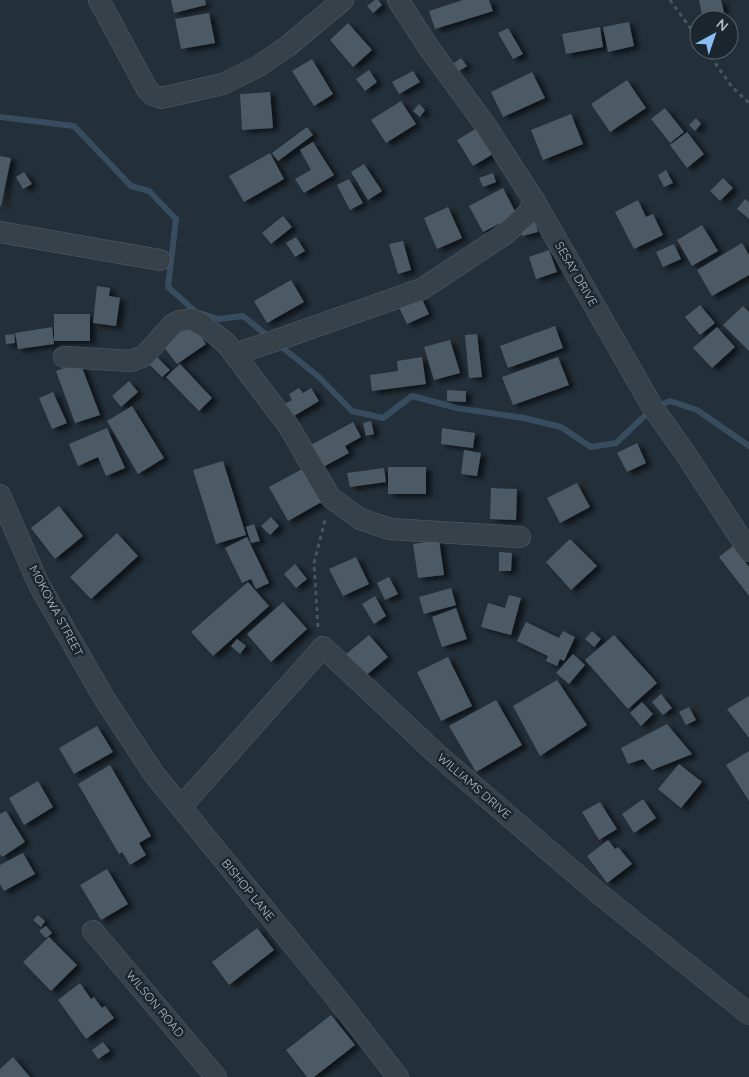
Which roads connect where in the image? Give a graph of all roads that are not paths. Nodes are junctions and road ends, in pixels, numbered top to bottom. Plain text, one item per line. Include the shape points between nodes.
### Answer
1 (99, 0) edge
2 (343, 0) edge
3 (398, 0) edge
4 (535, 202) junction
5 (0, 232) edge
6 (160, 260) dead end
7 (235, 354) junction
8 (64, 357) dead end
9 (1, 503) edge
10 (520, 537) dead end
11 (749, 551) edge
12 (104, 698) joint
13 (181, 807) junction
14 (93, 931) dead end
15 (749, 1014) edge
16 (216, 1077) edge
17 (398, 1077) edge

1 - 2 street via 147,89 161,98 223,84 259,66
3 - 4 street, SESAY DRIVE
4 - 7 street via 505,234 422,289
4 - 11 street, SESAY DRIVE via 653,408
5 - 6 street
7 - 8 street via 217,335 190,319 172,325 144,356 131,361
7 - 10 street via 288,426 330,497 360,519 390,529
9 - 12 street, MOKOWA STREET via 38,583
12 - 13 street, BISHOP LANE via 154,774
13 - 15 street, WILLIAMS DRIVE via 323,647 440,757 597,892
13 - 17 street, BISHOP LANE
14 - 16 street, WILSON ROAD

